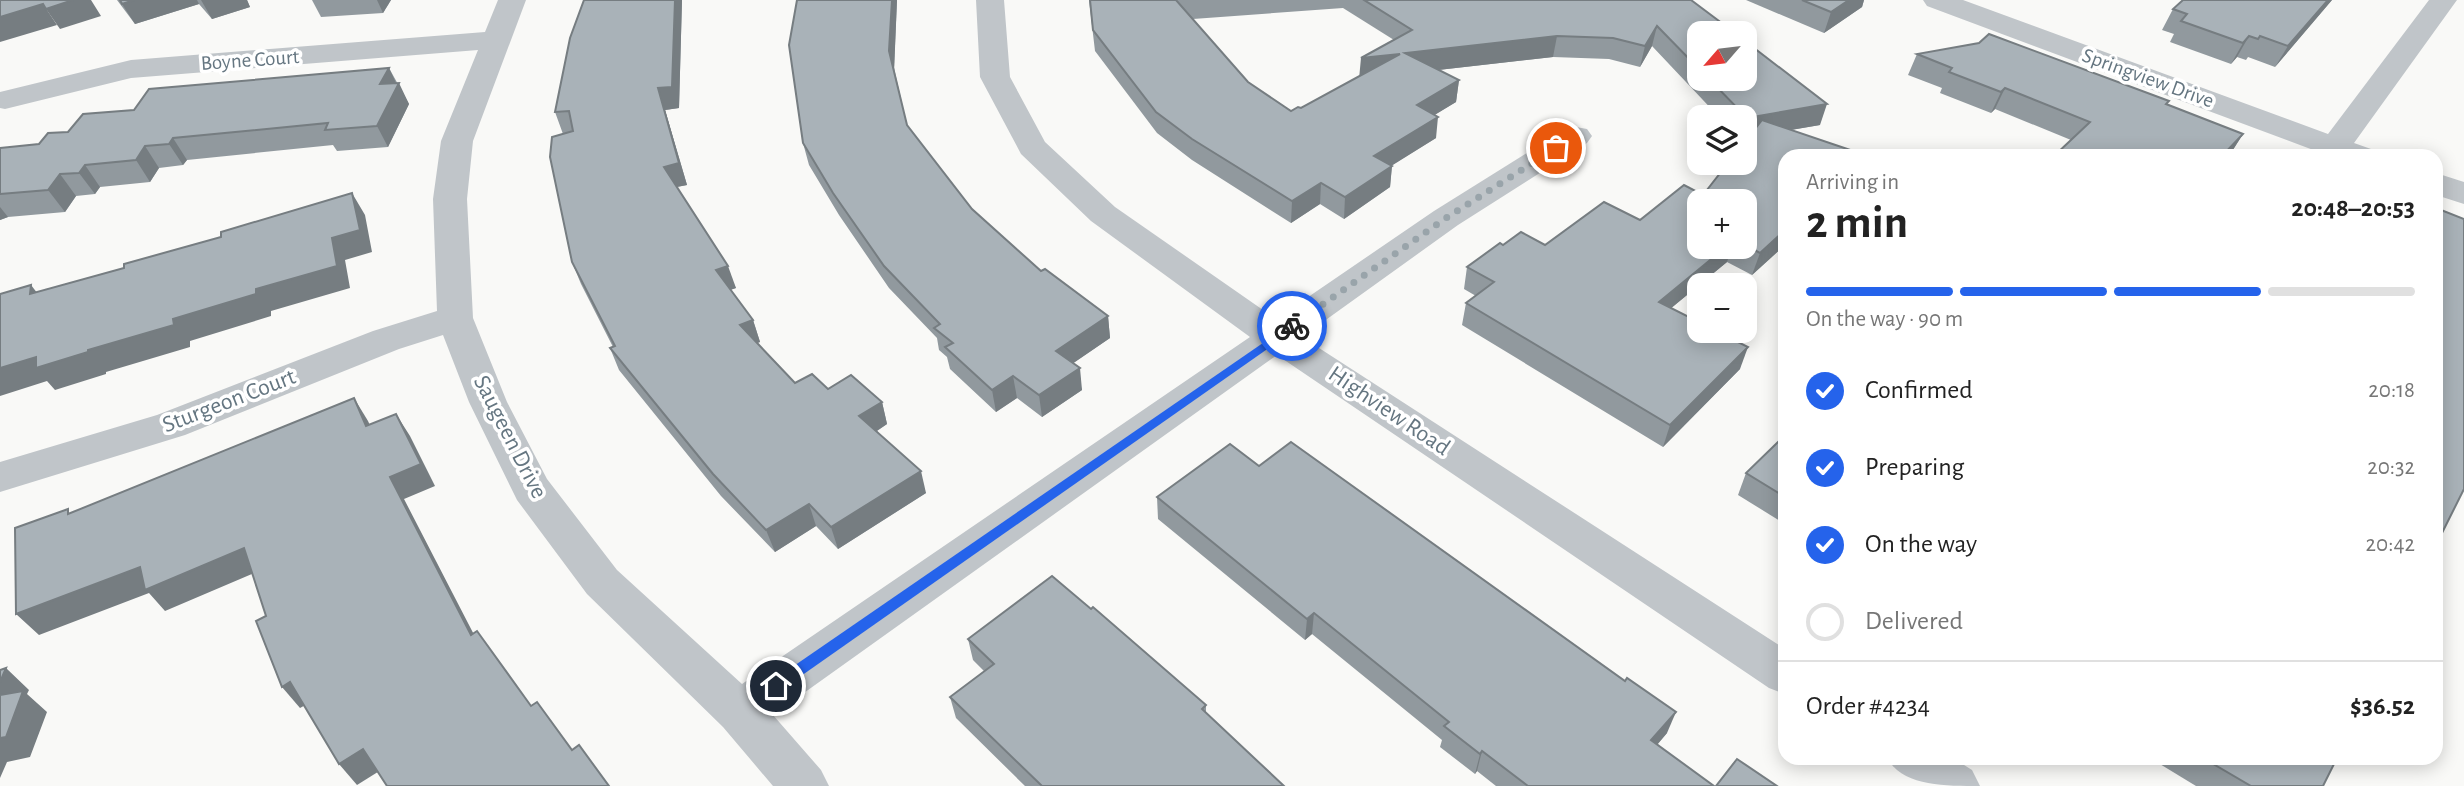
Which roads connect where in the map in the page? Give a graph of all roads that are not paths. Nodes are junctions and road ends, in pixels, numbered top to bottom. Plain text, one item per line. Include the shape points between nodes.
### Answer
1 (512, 0) edge
2 (990, 0) edge
3 (1937, 0) edge
4 (2443, 0) edge
5 (497, 40) junction
6 (5, 100) dead end
7 (1576, 136) dead end
8 (2330, 149) edge
9 (2344, 149) edge
10 (2443, 186) edge
11 (2464, 194) edge
12 (455, 318) junction
13 (1278, 337) junction
14 (0, 477) edge
15 (1778, 669) edge
16 (740, 712) junction
17 (1922, 765) edge
18 (804, 786) edge
19 (1955, 786) edge

1 - 5 street, Saugeen Drive
2 - 13 street, Highview Road via 995,77 1032,147 1103,214
3 - 8 street, Springview Drive
4 - 9 street
5 - 6 street, Boyne Court via 131,69
5 - 12 street, Saugeen Drive via 457,141 450,199
7 - 13 street via 1446,218
10 - 11 street
12 - 14 street, Sturgeon Court via 386,340 171,425
12 - 16 street, Saugeen Drive via 488,402 531,489 602,582
13 - 15 street, Highview Road
13 - 16 street
16 - 18 street, Saugeen Drive
17 - 19 street

